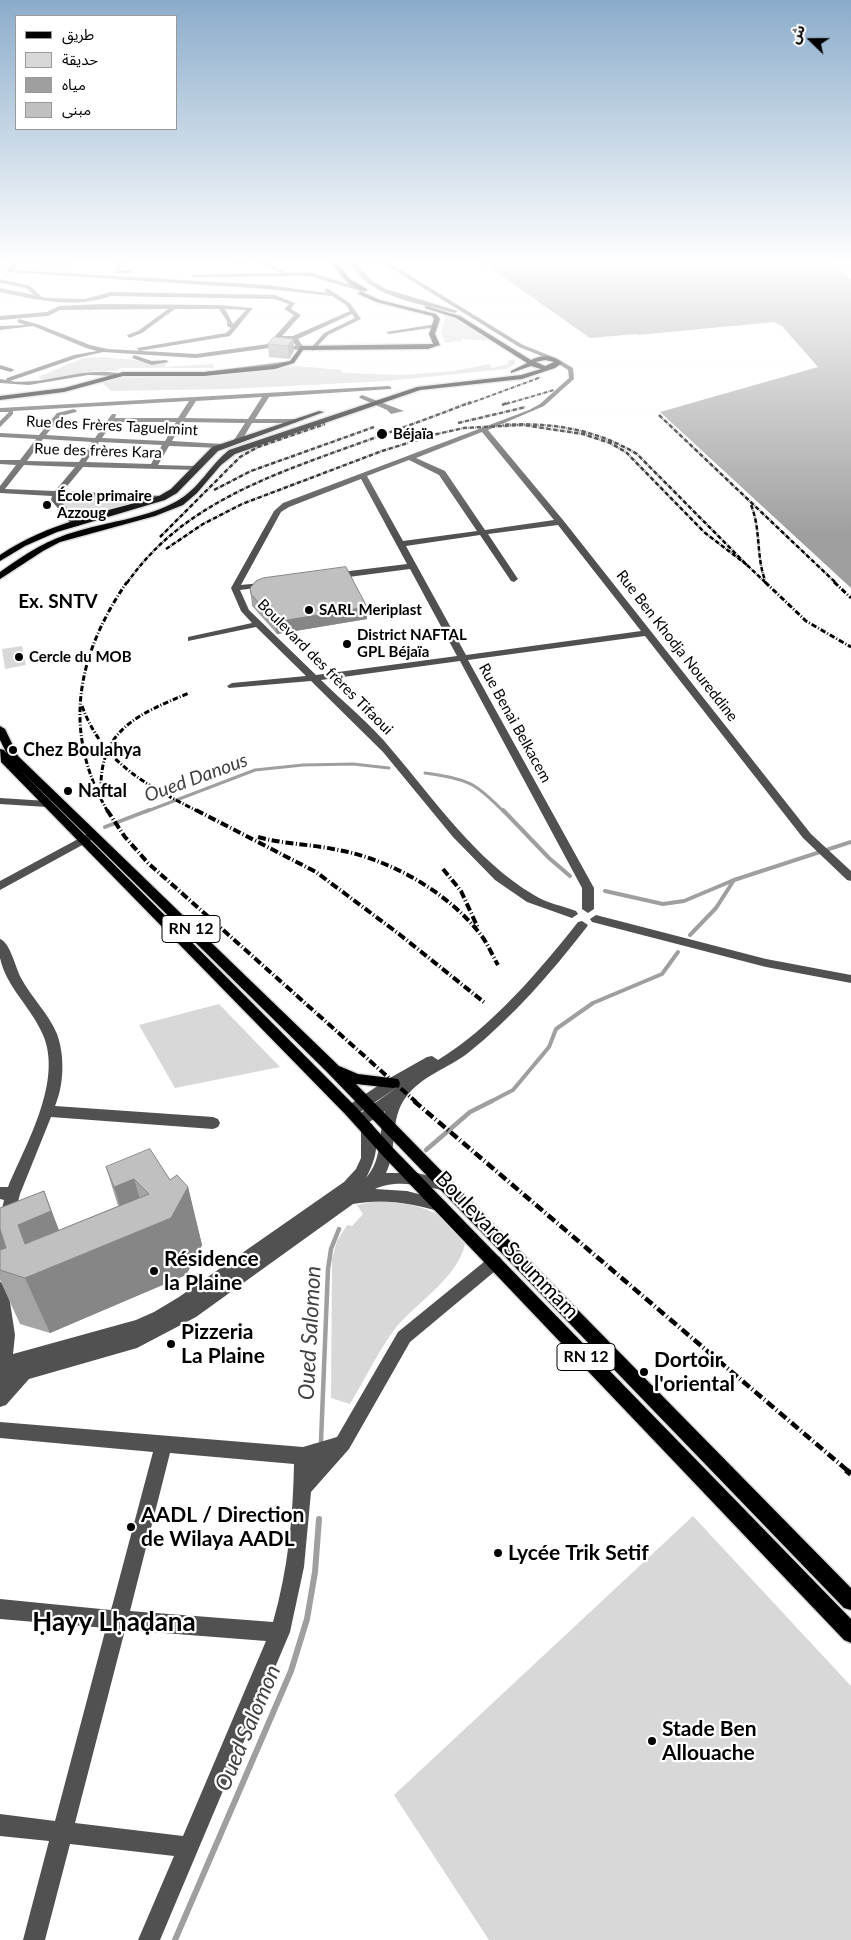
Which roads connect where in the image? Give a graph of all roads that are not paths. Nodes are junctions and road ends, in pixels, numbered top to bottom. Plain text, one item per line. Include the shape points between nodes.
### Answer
1 (92, 353) edge
2 (136, 353) edge
3 (165, 353) edge
4 (214, 353) edge
5 (298, 353) edge
6 (530, 353) edge
7 (530, 353) edge
8 (519, 354) joint
9 (193, 355) junction
10 (45, 356) dead end
11 (58, 362) junction
12 (166, 362) dead end
13 (542, 363) junction
14 (181, 364) dead end
15 (0, 367) edge
16 (11, 370) dead end
17 (512, 372) junction
18 (117, 374) junction
19 (572, 378) junction
20 (5, 381) edge
21 (389, 388) junction
22 (268, 394) junction
23 (362, 397) junction
24 (0, 398) edge
25 (194, 398) junction
26 (376, 399) junction
27 (354, 400) dead end
28 (123, 403) junction
29 (92, 404) junction
30 (330, 409) dead end
31 (389, 409) dead end
32 (0, 410) edge
33 (11, 413) dead end
34 (110, 420) junction
35 (183, 420) junction
36 (251, 420) junction
37 (295, 421) junction
38 (0, 425) edge
39 (484, 430) junction
40 (0, 434) edge
41 (41, 437) junction
42 (97, 440) junction
43 (238, 440) junction
44 (168, 443) junction
45 (222, 446) junction
46 (410, 458) junction
47 (0, 462) edge
48 (21, 463) junction
49 (81, 464) junction
50 (153, 467) junction
51 (194, 468) junction
52 (362, 475) junction
53 (0, 491) edge
54 (57, 492) junction
55 (162, 498) junction
56 (560, 522) junction
57 (76, 524) junction
58 (482, 533) junction
59 (400, 544) junction
60 (0, 559) edge
61 (412, 566) junction
62 (1, 574) edge
63 (319, 578) edge
64 (514, 579) dead end
65 (282, 582) edge
66 (235, 588) junction
67 (259, 624) junction
68 (647, 633) junction
69 (191, 639) dead end
70 (463, 659) junction
71 (314, 678) junction
72 (232, 686) dead end
73 (0, 729) edge
74 (0, 752) edge
75 (0, 801) edge
76 (47, 804) junction
77 (88, 837) junction
78 (851, 877) edge
79 (0, 886) edge
80 (572, 914) junction
81 (592, 914) junction
82 (582, 925) junction
83 (0, 943) edge
84 (851, 979) edge
85 (328, 1073) junction
86 (398, 1087) junction
87 (46, 1111) junction
88 (363, 1115) junction
89 (213, 1123) dead end
90 (387, 1126) junction
91 (388, 1152) junction
92 (413, 1178) junction
93 (371, 1183) junction
94 (445, 1185) junction
95 (6, 1194) edge
96 (344, 1197) junction
97 (441, 1206) junction
98 (4, 1231) edge
99 (495, 1262) junction
100 (0, 1289) edge
101 (25, 1372) junction
102 (1, 1374) edge
103 (0, 1400) edge
104 (0, 1430) edge
105 (343, 1443) junction
106 (164, 1444) junction
107 (303, 1456) junction
108 (302, 1489) junction
109 (851, 1601) edge
110 (0, 1609) edge
111 (117, 1620) junction
112 (280, 1632) junction
113 (851, 1634) edge
114 (0, 1824) edge
115 (63, 1834) junction
116 (187, 1847) junction
117 (34, 1940) edge
118 (149, 1940) edge

1 - 11 street
2 - 12 street via 133,358 152,363
3 - 9 street
4 - 9 street
5 - 18 main road via 290,363 268,368 192,374
6 - 13 street
7 - 13 street
8 - 13 main road
8 - 17 main road via 523,364
9 - 14 street
10 - 11 street
11 - 20 street
13 - 17 main road
13 - 19 street
13 - 19 street via 571,369
13 - 26 main road via 522,377 419,388
15 - 16 street
17 - 21 main road
18 - 20 street via 93,372 39,382
18 - 24 main road via 64,390
19 - 39 street via 535,409
21 - 22 street
21 - 23 main road
22 - 25 street
22 - 36 street
23 - 26 street
23 - 27 main road
25 - 28 street
25 - 35 street
26 - 31 street
26 - 62 main road via 232,452 182,502 151,514 65,537 38,549
28 - 29 street
28 - 34 street
29 - 32 street
29 - 41 street via 59,414
30 - 37 main road
33 - 38 street
34 - 35 street
34 - 42 street
35 - 36 street
35 - 44 street
36 - 37 street
36 - 43 street
37 - 43 main road
39 - 46 street
39 - 56 street, Rue Ben Khodja Noureddine
40 - 41 street, Rue des Frères Taguelmint
41 - 42 street, Rue des Frères Taguelmint
41 - 48 street
42 - 44 street, Rue des Frères Taguelmint
42 - 49 street
43 - 45 main road
44 - 45 street, Rue des Frères Taguelmint
44 - 50 street
45 - 51 main road via 210,452
46 - 52 street
46 - 58 street via 442,473
47 - 48 street, Rue des frères Kara
48 - 49 street, Rue des frères Kara
48 - 53 street
49 - 50 street, Rue des frères Kara
49 - 54 street
50 - 51 street, Rue des frères Kara
51 - 55 main road via 174,491
52 - 59 street, Rue Benai Belkacem
52 - 66 street via 300,498 278,511
53 - 54 street
54 - 55 street
54 - 57 street via 54,498
55 - 57 main road
56 - 58 street
56 - 68 street, Rue Ben Khodja Noureddine
57 - 60 main road via 22,544
58 - 59 street
58 - 64 street
59 - 61 street, Rue Benai Belkacem
61 - 63 street
61 - 70 street, Rue Benai Belkacem
65 - 66 street
66 - 67 street, Boulevard des frères Tifaoui via 245,611
67 - 69 street
67 - 71 street, Boulevard des frères Tifaoui
68 - 70 street
68 - 78 street, Rue Ben Khodja Noureddine via 807,836
70 - 71 street
70 - 81 street, Rue Benai Belkacem via 588,888
71 - 72 street
71 - 80 street, Boulevard des frères Tifaoui via 387,750 451,828 499,877 531,899
73 - 77 main road, RN 12 via 13,757
74 - 76 main road, RN 12
75 - 76 street
76 - 77 main road, RN 12
77 - 79 street
77 - 85 main road, RN 12
80 - 81 street via 576,909
80 - 82 street via 575,922
81 - 82 street via 592,923
81 - 84 street via 766,963
82 - 86 street via 517,1002 463,1050
83 - 87 street via 15,979 50,1034 56,1061 52,1097
85 - 86 main road
85 - 88 main road, Boulevard Soummam / RN 12
86 - 88 street
86 - 90 street
87 - 89 street
87 - 95 street
88 - 90 main road, Boulevard Soummam / RN 12
88 - 91 main road, Boulevard Soummam / RN 12
88 - 96 street via 370,1150 368,1160
90 - 91 street
90 - 94 main road, Boulevard Soummam / RN 12
91 - 92 main road, Boulevard Soummam / RN 12
91 - 93 street via 384,1165
92 - 93 street
92 - 94 street
92 - 97 main road, Boulevard Soummam / RN 12
93 - 96 street
94 - 109 main road, Boulevard Soummam / RN 12
95 - 98 street
96 - 97 street via 391,1194
96 - 101 street via 190,1312 137,1341
96 - 102 street via 160,1317
97 - 99 main road, Boulevard Soummam / RN 12
99 - 105 street via 404,1337
99 - 113 main road, Boulevard Soummam / RN 12
100 - 102 street via 7,1335
101 - 102 street
101 - 103 street
104 - 106 street
105 - 107 street
105 - 108 street
106 - 107 street
106 - 111 street
107 - 108 street
108 - 112 street via 297,1562
110 - 111 street
111 - 112 street
111 - 115 street
112 - 116 street
114 - 115 street
115 - 116 street
115 - 117 street
116 - 118 street

